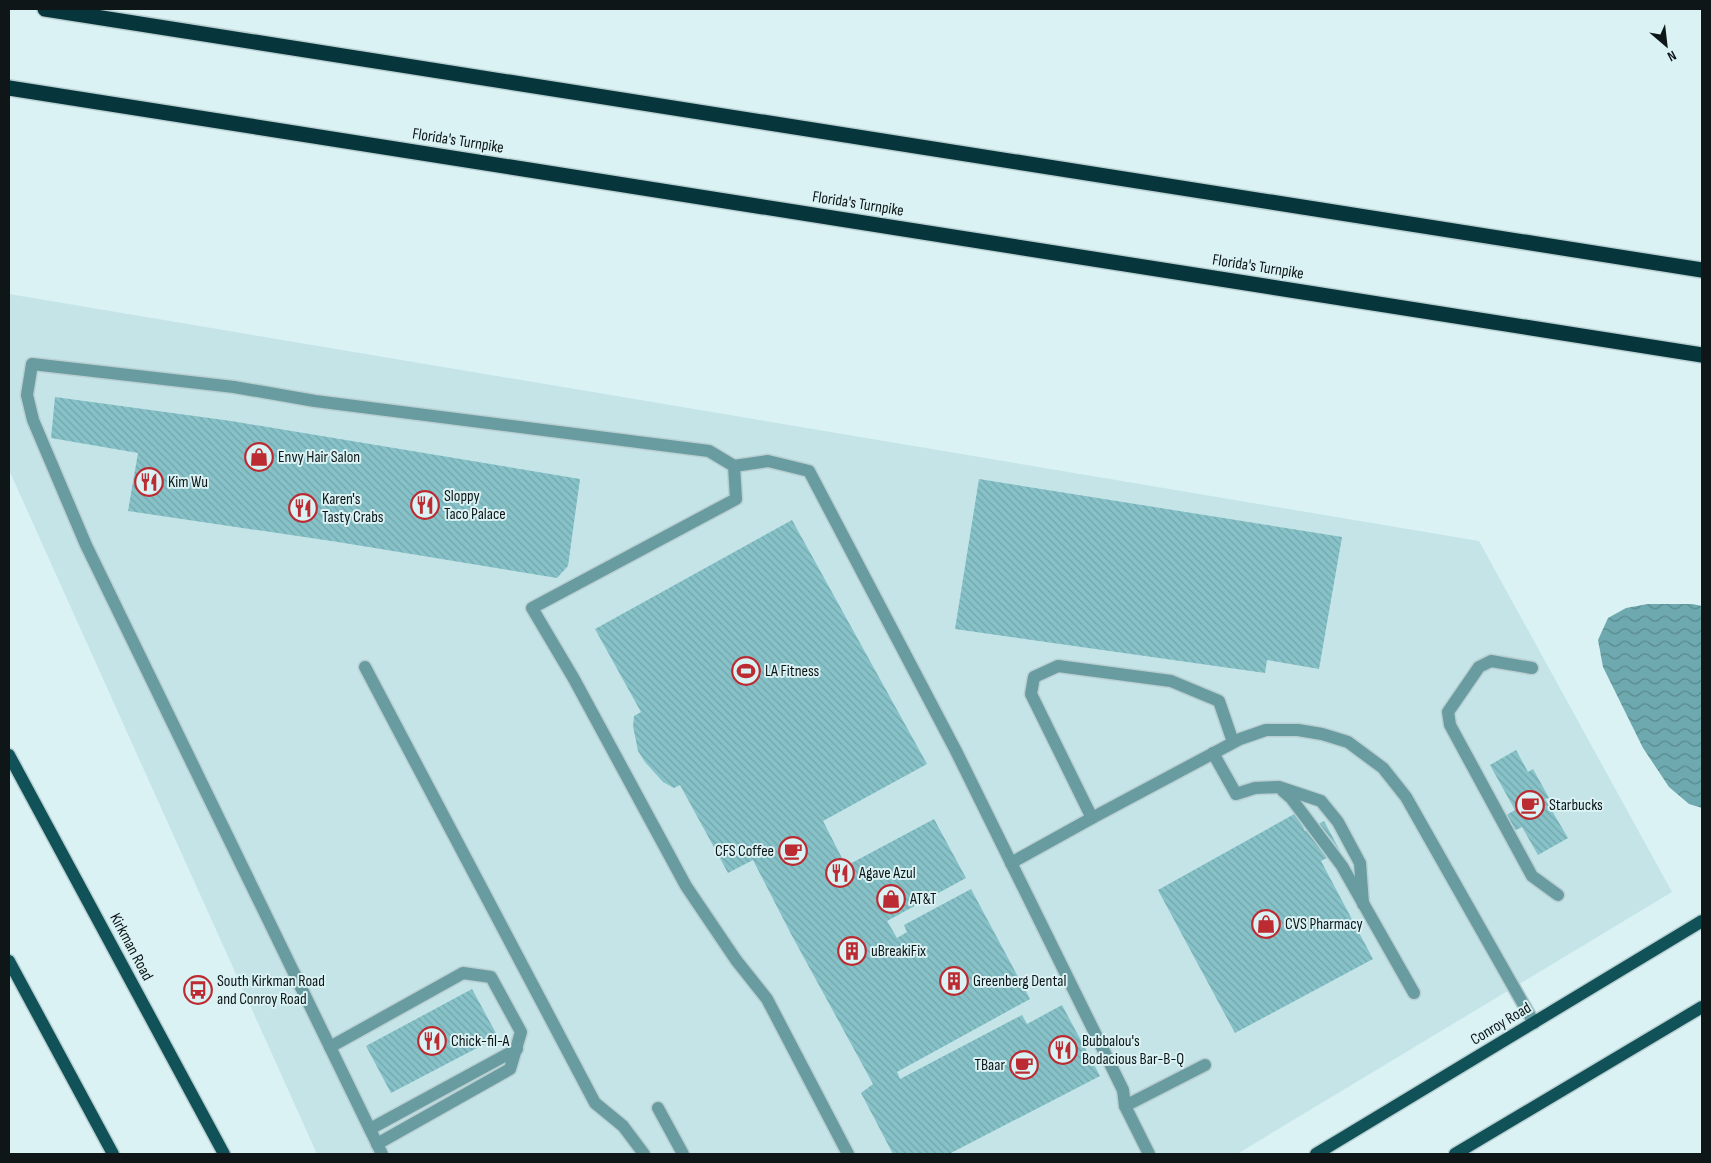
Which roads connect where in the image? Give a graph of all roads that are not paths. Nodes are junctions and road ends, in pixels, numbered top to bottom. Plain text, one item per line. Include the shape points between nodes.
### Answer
1 (45, 9) edge
2 (9, 88) edge
3 (1702, 270) edge
4 (1702, 355) edge
5 (734, 466) junction
6 (365, 667) dead end
7 (1532, 668) dead end
8 (1233, 742) junction
9 (1213, 753) junction
10 (9, 755) edge
11 (1279, 787) junction
12 (1092, 818) junction
13 (1011, 863) junction
14 (1558, 895) dead end
15 (1363, 904) junction
16 (1702, 921) edge
17 (9, 961) edge
18 (1414, 994) dead end
19 (1702, 1007) edge
20 (1534, 1023) junction
21 (330, 1047) junction
22 (517, 1049) junction
23 (1205, 1065) dead end
24 (1125, 1106) junction
25 (658, 1108) dead end
26 (370, 1129) junction
27 (379, 1149) edge
28 (114, 1154) edge
29 (224, 1154) edge
30 (644, 1154) edge
31 (683, 1154) edge
32 (848, 1154) edge
33 (1149, 1154) edge
34 (1316, 1154) edge
35 (1455, 1154) edge

1 - 3 highway
2 - 4 highway, Florida's Turnpike
5 - 13 lane via 768,461 809,470
5 - 21 lane via 709,451 315,401 234,387 32,364 27,395 33,420 86,545
5 - 32 lane via 736,499 532,608 686,886 767,999
6 - 30 lane via 595,1104 623,1126
7 - 14 lane via 1491,661 1479,667 1448,712 1450,725 1532,876
8 - 9 lane
8 - 12 lane via 1219,701 1171,681 1058,666 1034,677 1031,694
8 - 20 lane via 1266,730 1322,734 1348,742 1383,768 1406,797
9 - 11 lane via 1236,794 1255,788
9 - 12 lane
10 - 29 main road, Kirkman Road
11 - 15 lane via 1291,798 1342,866
11 - 15 lane via 1321,801 1338,822 1360,863
12 - 13 lane
13 - 24 lane via 1122,1090
15 - 18 lane
16 - 20 main road, Conroy Road
17 - 28 main road
19 - 35 main road
20 - 34 main road, Conroy Road
21 - 22 lane via 463,973 491,977 521,1032
21 - 26 lane
22 - 26 lane
22 - 27 lane via 510,1069
23 - 24 lane
24 - 33 lane
25 - 31 lane
26 - 27 lane

